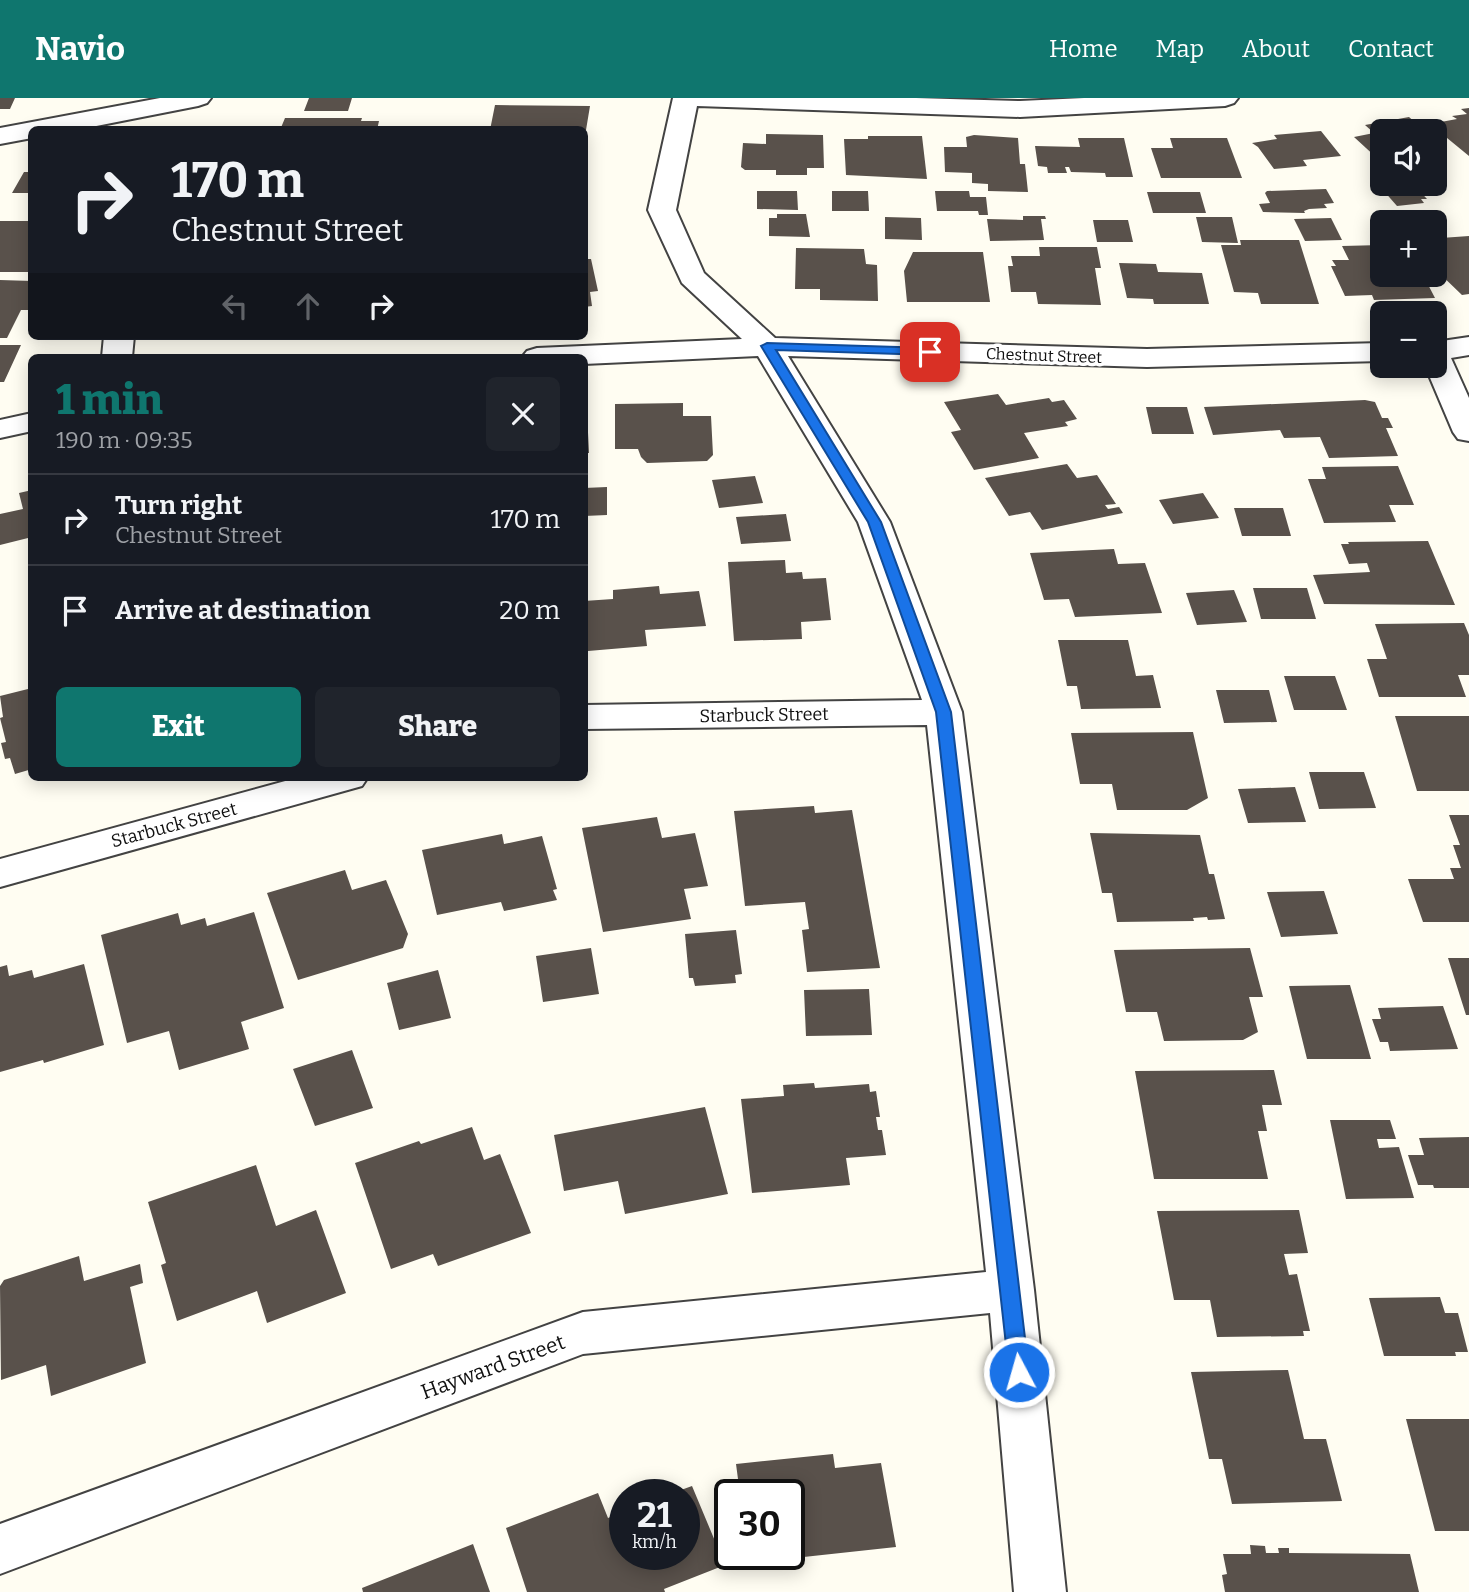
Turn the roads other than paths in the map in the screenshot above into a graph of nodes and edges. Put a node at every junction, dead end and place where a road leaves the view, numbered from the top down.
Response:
1 (688, 98) edge
2 (1224, 98) edge
3 (201, 105) edge
4 (60, 126) edge
5 (28, 131) edge
6 (0, 136) edge
7 (767, 346) junction
8 (1469, 346) edge
9 (1447, 351) edge
10 (1370, 352) edge
11 (588, 355) edge
12 (1446, 378) edge
13 (28, 423) edge
14 (0, 429) edge
15 (1469, 432) edge
16 (944, 712) junction
17 (588, 717) edge
18 (334, 781) edge
19 (0, 873) edge
20 (1011, 1290) junction
21 (0, 1549) edge
22 (1040, 1592) edge

1 - 2 street
1 - 7 street
3 - 4 street
5 - 6 street
7 - 10 street, Chestnut Street
7 - 11 street, Chestnut Street
7 - 16 street
8 - 9 street
12 - 15 street
13 - 14 street
16 - 17 street, Starbuck Street
16 - 20 street
18 - 19 street, Starbuck Street
20 - 21 street, Hayward Street
20 - 22 street

